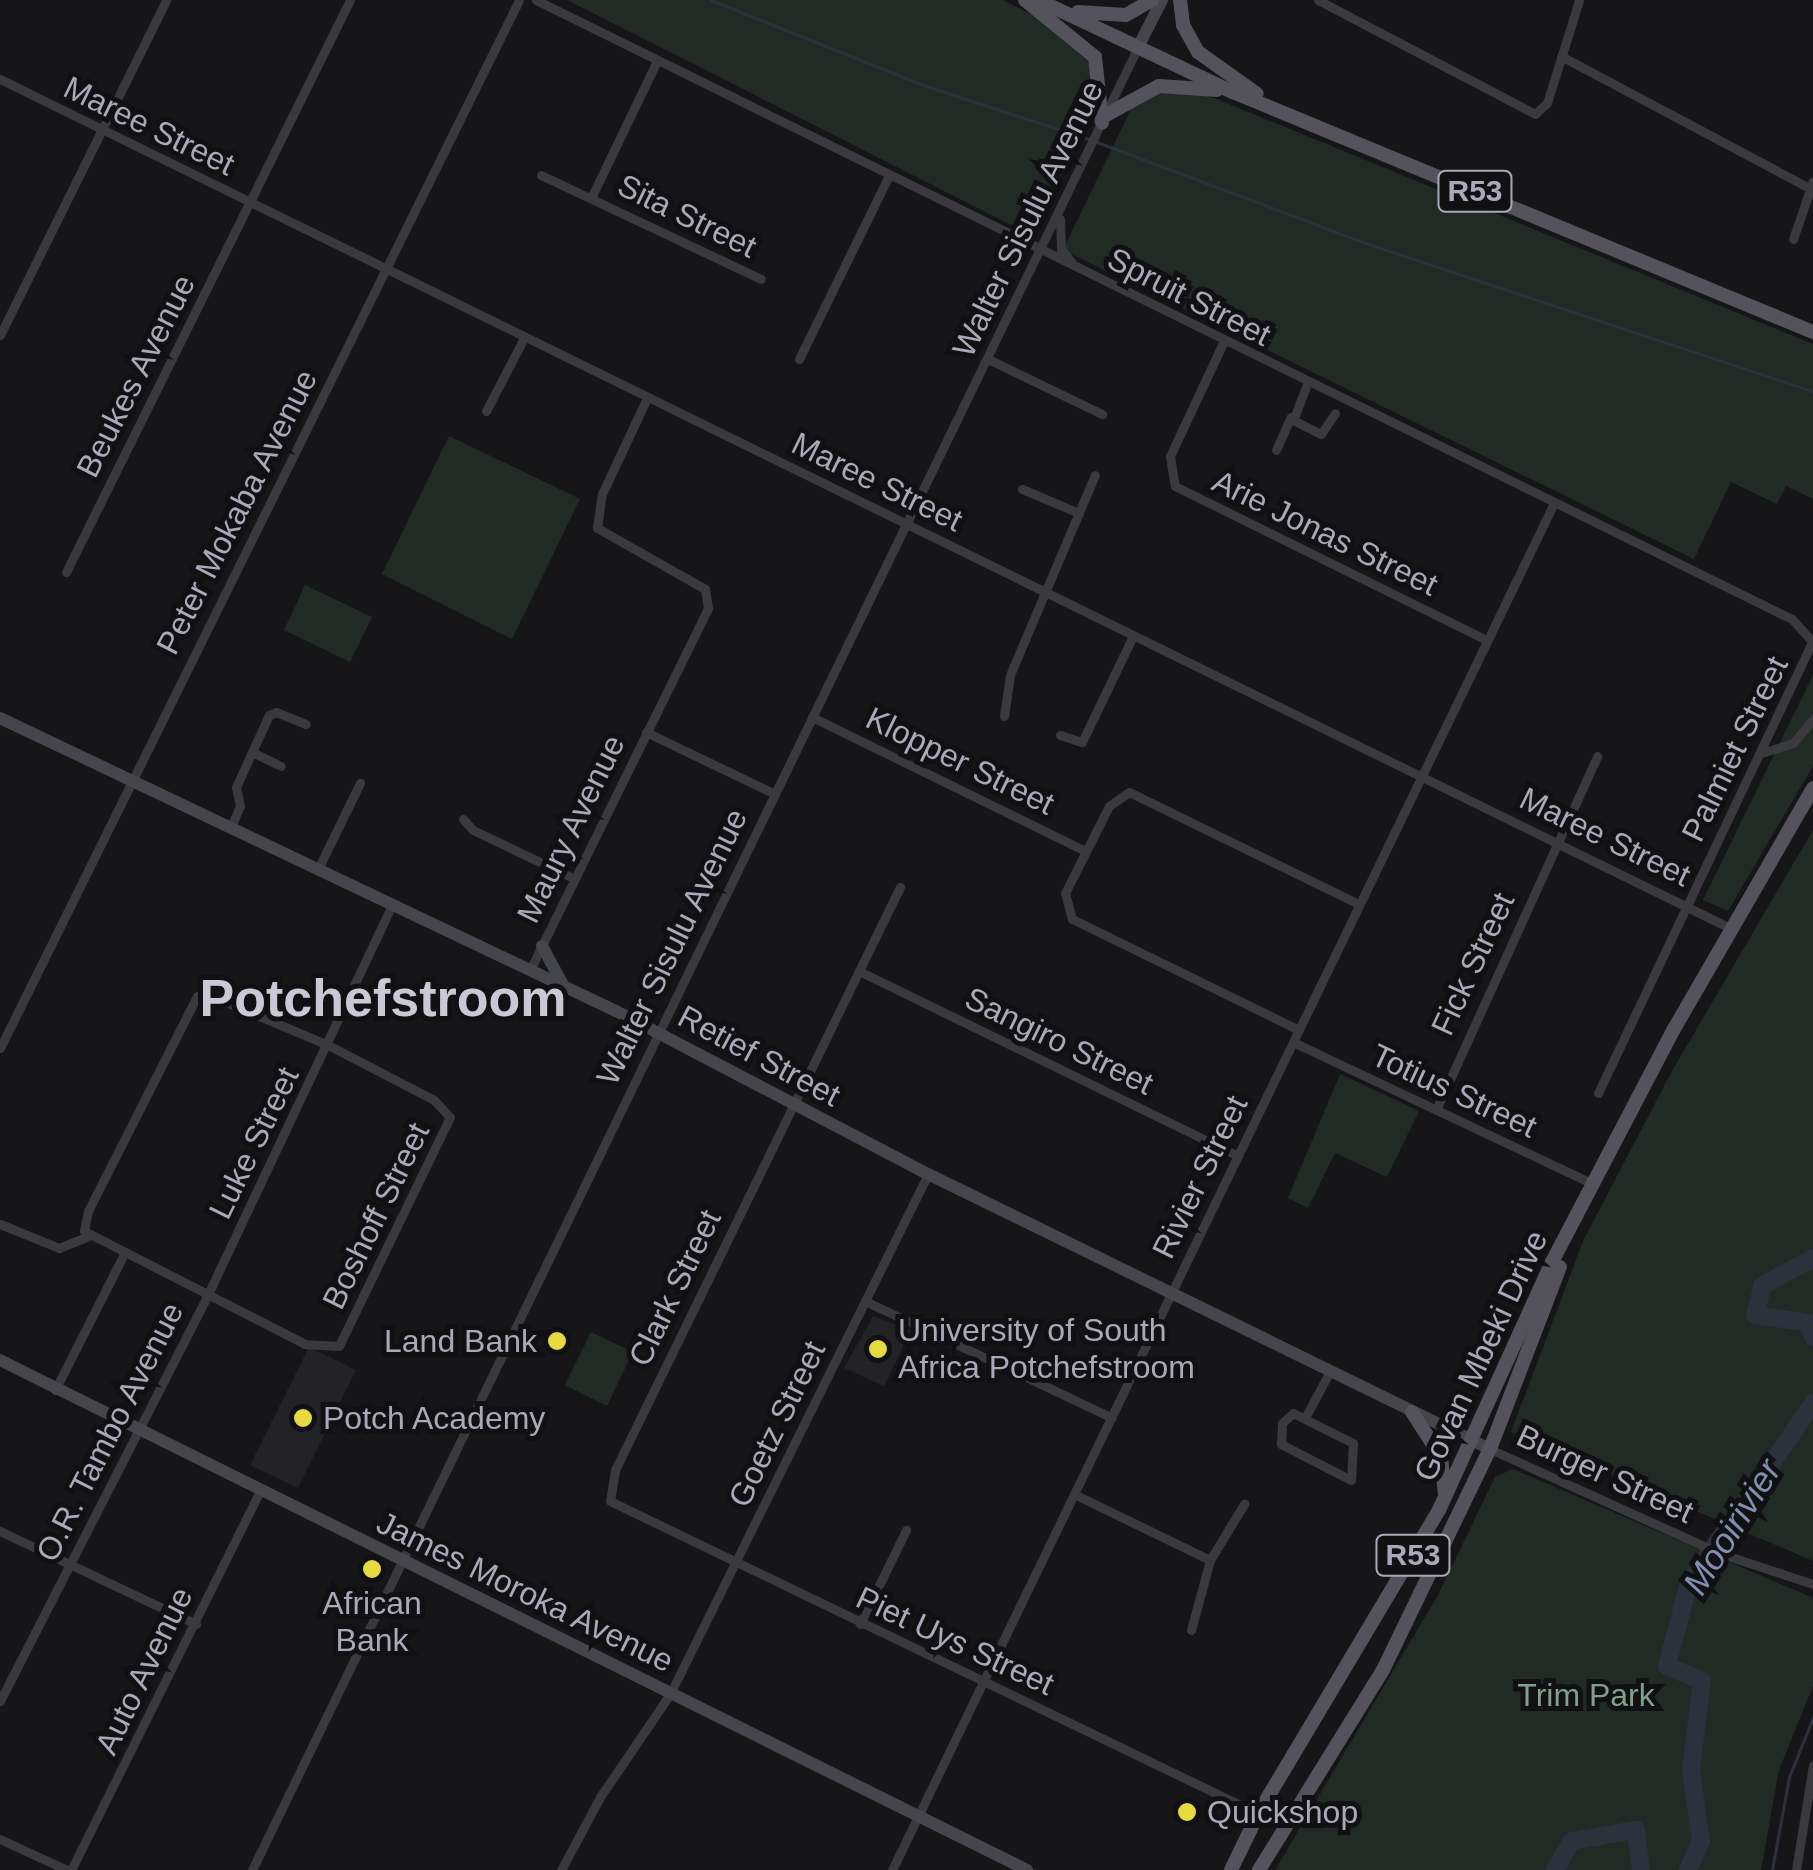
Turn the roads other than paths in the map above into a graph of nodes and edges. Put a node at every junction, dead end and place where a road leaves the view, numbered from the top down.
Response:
1 (166, 0) edge
2 (350, 0) edge
3 (519, 0) edge
4 (536, 0) edge
5 (1025, 0) edge
6 (1152, 0) edge
7 (1162, 0) edge
8 (1180, 0) edge
9 (1318, 0) edge
10 (1579, 0) edge
11 (1045, 3) edge
12 (1138, 47) junction
13 (1561, 56) junction
14 (656, 63) junction
15 (0, 79) edge
16 (1233, 92) junction
17 (1283, 110) junction
18 (1102, 123) junction
19 (101, 131) junction
20 (542, 175) dead end
21 (888, 177) junction
22 (1812, 185) edge
23 (592, 198) junction
24 (251, 204) junction
25 (1060, 211) junction
26 (1793, 238) dead end
27 (1040, 254) junction
28 (386, 271) junction
29 (1084, 272) junction
30 (761, 279) dead end
31 (1813, 332) edge
32 (0, 335) edge
33 (524, 338) junction
34 (1223, 342) junction
35 (799, 359) dead end
36 (988, 359) junction
37 (1307, 384) junction
38 (647, 398) junction
39 (486, 411) dead end
40 (1336, 413) dead end
41 (1102, 414) dead end
42 (1292, 414) junction
43 (1276, 450) dead end
44 (1096, 475) dead end
45 (1022, 489) dead end
46 (1553, 505) junction
47 (1079, 513) junction
48 (907, 523) junction
49 (66, 572) dead end
50 (1044, 592) junction
51 (1133, 636) junction
52 (1487, 640) junction
53 (1813, 642) edge
54 (1004, 716) dead end
55 (812, 717) junction
56 (0, 718) edge
57 (1813, 719) edge
58 (306, 724) dead end
59 (646, 732) junction
60 (1060, 735) dead end
61 (252, 752) junction
62 (1761, 754) junction
63 (1597, 756) dead end
64 (281, 766) dead end
65 (1421, 776) junction
66 (131, 780) junction
67 (360, 783) dead end
68 (1813, 788) edge
69 (775, 794) junction
70 (463, 819) dead end
71 (231, 827) junction
72 (1558, 841) junction
73 (1086, 850) junction
74 (318, 869) junction
75 (573, 878) junction
76 (900, 886) dead end
77 (1359, 904) junction
78 (392, 905) junction
79 (1688, 906) junction
80 (1732, 928) junction
81 (542, 946) junction
82 (530, 970) junction
83 (858, 971) junction
84 (564, 986) junction
85 (1298, 1030) junction
86 (657, 1033) junction
87 (1292, 1042) junction
88 (328, 1045) junction
89 (0, 1048) edge
90 (1598, 1093) dead end
91 (792, 1105) junction
92 (1436, 1110) junction
93 (1238, 1156) junction
94 (928, 1174) junction
95 (1594, 1184) junction
96 (0, 1224) edge
97 (1572, 1228) junction
98 (89, 1236) junction
99 (124, 1254) junction
100 (209, 1292) junction
101 (1172, 1292) junction
102 (865, 1301) junction
103 (0, 1360) edge
104 (1330, 1371) junction
105 (54, 1391) junction
106 (1412, 1412) junction
107 (1306, 1416) junction
108 (1112, 1418) junction
109 (137, 1432) junction
110 (1472, 1440) junction
111 (1490, 1448) junction
112 (608, 1493) joint
113 (259, 1494) junction
114 (1074, 1494) junction
115 (1445, 1498) junction
116 (1244, 1504) dead end
117 (0, 1530) edge
118 (906, 1530) dead end
119 (1210, 1560) junction
120 (400, 1562) junction
121 (70, 1564) junction
122 (736, 1565) junction
123 (1813, 1584) edge
124 (196, 1624) junction
125 (860, 1624) junction
126 (1191, 1630) dead end
127 (983, 1682) junction
128 (670, 1694) junction
129 (0, 1702) edge
130 (1813, 1765) edge
131 (1259, 1812) junction
132 (918, 1817) junction
133 (1286, 1827) junction
134 (0, 1839) edge
135 (69, 1870) edge
136 (252, 1870) edge
137 (561, 1870) edge
138 (892, 1870) edge
139 (1027, 1870) edge
140 (1231, 1870) edge
141 (1259, 1870) edge
142 (1796, 1870) edge

1 - 19 street
2 - 24 street, Beukes Avenue
3 - 28 street, Peter Mokaba Avenue
4 - 14 street, Spruit Street
5 - 18 main road
6 - 11 main road
7 - 12 street
8 - 17 main road
9 - 13 street
10 - 13 street
11 - 12 main road, R53
12 - 16 main road, R53
12 - 18 street, Walter Sisulu Avenue
13 - 22 street
14 - 21 street, Spruit Street
14 - 23 street, Sita Street
15 - 19 street, Maree Street
16 - 17 main road, R53
16 - 18 main road
17 - 31 main road, R53
18 - 25 street, Walter Sisulu Avenue
19 - 24 street, Maree Street
19 - 32 street
20 - 23 street, Sita Street
21 - 27 street, Spruit Street
21 - 35 street
22 - 26 street
23 - 30 street, Sita Street
24 - 28 street, Maree Street
24 - 49 street, Beukes Avenue
25 - 27 street, Walter Sisulu Avenue
25 - 29 street
27 - 29 street, Spruit Street
27 - 36 street, Walter Sisulu Avenue
28 - 33 street, Maree Street
28 - 66 street, Peter Mokaba Avenue
29 - 34 street, Spruit Street
33 - 38 street, Maree Street
33 - 39 street
34 - 37 street, Spruit Street
34 - 52 street, Arie Jonas Street
36 - 41 street
36 - 48 street, Walter Sisulu Avenue
37 - 42 street
37 - 46 street, Spruit Street
38 - 48 street, Maree Street
38 - 59 street
40 - 42 street
42 - 43 street
44 - 47 street
45 - 47 street
46 - 52 street, Rivier Street
46 - 53 street, Spruit Street
47 - 50 street
48 - 50 street, Maree Street
48 - 55 street, Walter Sisulu Avenue
50 - 51 street, Maree Street
50 - 54 street
51 - 60 street
51 - 65 street, Maree Street
52 - 65 street, Rivier Street
53 - 62 street, Palmiet Street
55 - 69 street, Walter Sisulu Avenue
55 - 73 street, Klopper Street
56 - 66 street, Retief Street
57 - 62 street
58 - 61 street
59 - 69 street, Maury Avenue
59 - 75 street, Maury Avenue
61 - 64 street
61 - 71 street
62 - 79 street, Palmiet Street
63 - 72 street, Fick Street
65 - 72 street, Maree Street
65 - 77 street, Rivier Street
66 - 71 street, Retief Street
66 - 89 street, Peter Mokaba Avenue
67 - 74 street
68 - 80 main road, Govan Mbeki Drive / R53
69 - 86 street, Walter Sisulu Avenue
70 - 75 street
71 - 74 street, Retief Street
72 - 79 street, Maree Street
72 - 92 street, Fick Street
73 - 77 street
73 - 85 street
74 - 78 street, Retief Street
75 - 81 street, Maury Avenue
76 - 83 street, Clark Street
77 - 85 street, Rivier Street
78 - 82 street, Retief Street
78 - 88 street, Luke Street
79 - 80 street, Maree Street
79 - 90 street, Palmiet Street
80 - 95 main road, Govan Mbeki Drive / R53
81 - 82 street, Maury Avenue
81 - 84 street
82 - 84 street, Retief Street
83 - 91 street, Clark Street
83 - 93 street, Sangiro Street
84 - 86 street, Retief Street
85 - 87 street, Rivier Street
86 - 91 street, Retief Street
86 - 120 street, Walter Sisulu Avenue
87 - 92 street, Totius Street
87 - 93 street, Rivier Street
88 - 98 street
88 - 100 street, Luke Street
88 - 100 street, Boshoff Street
91 - 94 street, Retief Street
91 - 112 street, Clark Street
92 - 95 street, Totius Street
93 - 101 street, Rivier Street
94 - 101 street, Retief Street
94 - 102 street, Goetz Street
95 - 97 main road, Govan Mbeki Drive / R53
96 - 98 street
97 - 110 main road, Govan Mbeki Drive / R53
97 - 111 main road, Govan Mbeki Drive / R53
98 - 99 street
99 - 100 street
99 - 105 street
100 - 109 street, O.R. Tambo Avenue
101 - 104 street, Retief Street
101 - 108 street, Rivier Street
102 - 108 street
102 - 122 street, Goetz Street
103 - 105 street, James Moroka Avenue
104 - 106 street, Retief Street
104 - 107 street
105 - 109 street, James Moroka Avenue
106 - 110 street, Retief Street
106 - 115 main road
107 - 107 street
108 - 114 street, Rivier Street
109 - 113 street, James Moroka Avenue
109 - 121 street, O.R. Tambo Avenue
110 - 111 street, Retief Street
110 - 115 main road, Govan Mbeki Drive / R53
111 - 123 street, Burger Street
111 - 133 main road, Govan Mbeki Drive / R53
112 - 122 street, Piet Uys Street
113 - 120 street, James Moroka Avenue
113 - 124 street, Auto Avenue
114 - 119 street
114 - 127 street, Rivier Street
115 - 131 main road, Govan Mbeki Drive / R53
116 - 119 street
117 - 121 street
118 - 125 street
119 - 126 street
120 - 128 street, James Moroka Avenue
120 - 136 street, Walter Sisulu Avenue
121 - 124 street
121 - 129 street, O.R. Tambo Avenue
122 - 125 street, Piet Uys Street
122 - 128 street, Goetz Street
124 - 135 street, Auto Avenue
125 - 127 street, Piet Uys Street
127 - 131 street, Piet Uys Street
127 - 132 street, Rivier Street
128 - 132 street, James Moroka Avenue
128 - 137 street, Goetz Street
130 - 142 street
131 - 133 street, Piet Uys Street
131 - 140 main road, Govan Mbeki Drive / R53
132 - 138 street, Rivier Street
132 - 139 street, James Moroka Avenue
133 - 141 main road, Govan Mbeki Drive / R53
134 - 135 street

